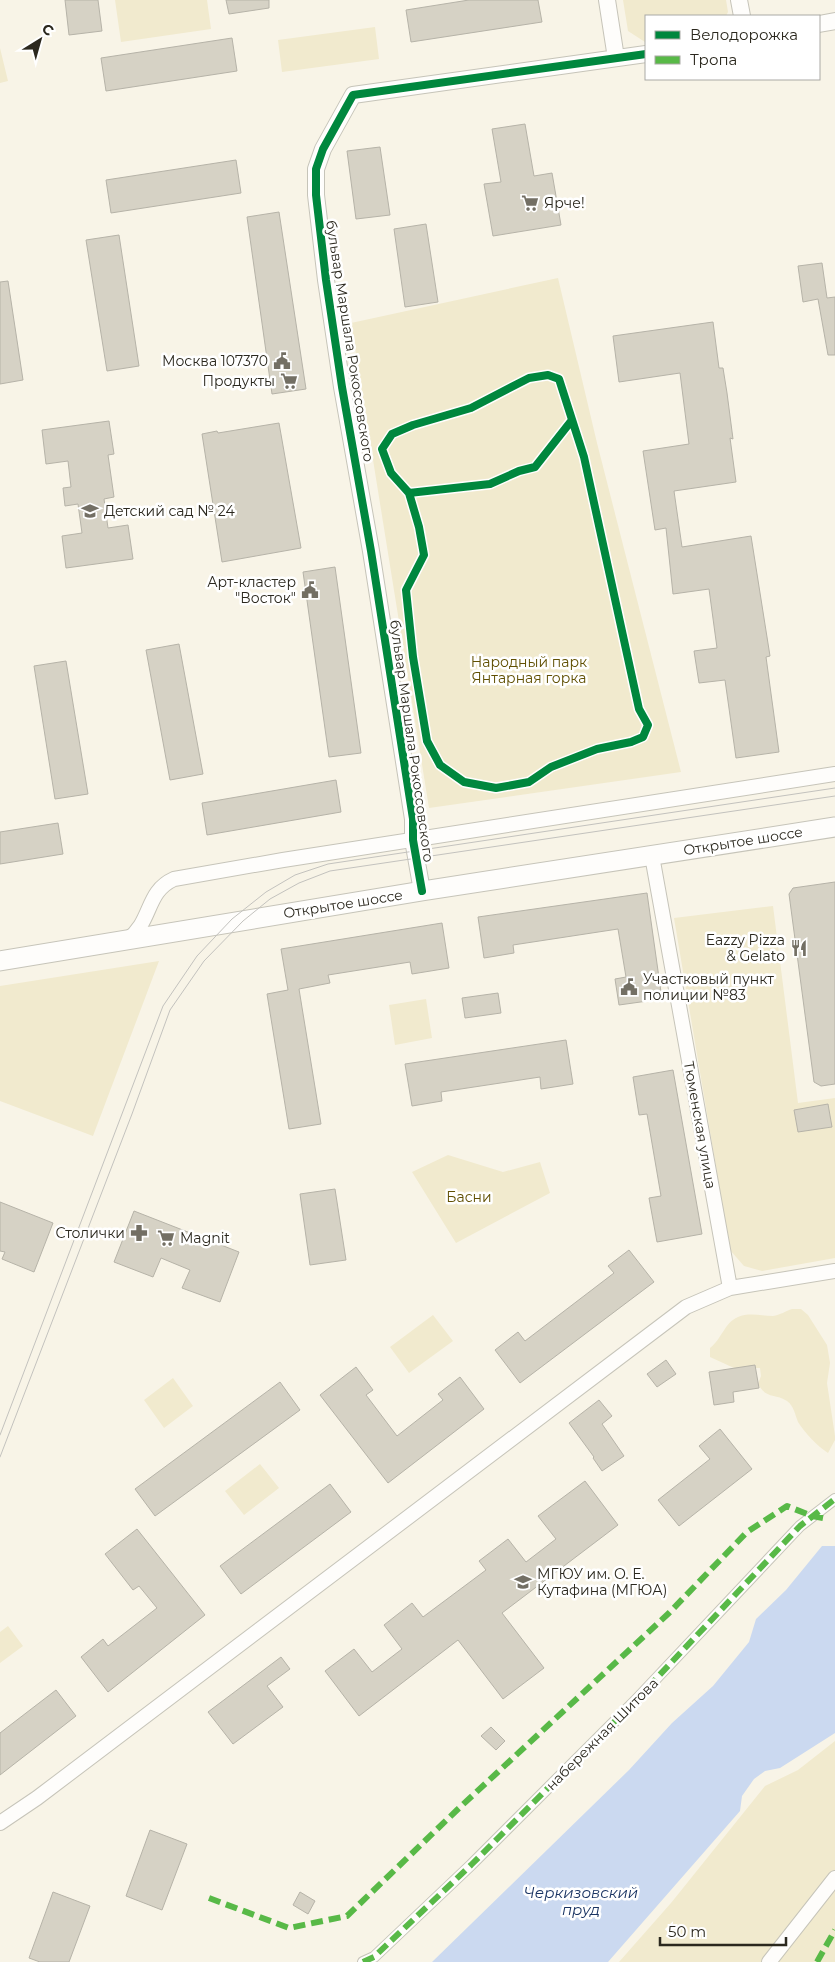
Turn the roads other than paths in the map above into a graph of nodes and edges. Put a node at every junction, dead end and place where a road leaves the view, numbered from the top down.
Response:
1 (608, 0) edge
2 (739, 0) edge
3 (742, 15) edge
4 (835, 21) edge
5 (820, 24) edge
6 (645, 54) edge
7 (616, 58) junction
8 (835, 774) edge
9 (835, 826) edge
10 (413, 840) junction
11 (652, 856) junction
12 (422, 891) junction
13 (127, 940) junction
14 (0, 961) edge
15 (835, 1270) edge
16 (730, 1288) junction
17 (835, 1499) edge
18 (0, 1823) edge
19 (835, 1878) edge
20 (363, 1962) edge
21 (769, 1962) edge

1 - 7 street
2 - 3 street
4 - 5 street
6 - 7 street, бульвар Маршала Рокоссовского
7 - 10 street, бульвар Маршала Рокоссовского
8 - 10 street
9 - 11 main road, Открытое шоссе
10 - 12 street, бульвар Маршала Рокоссовского
10 - 13 street
11 - 12 main road, Открытое шоссе
11 - 16 street, Тюменская улица
12 - 13 main road, Открытое шоссе
13 - 14 main road, Открытое шоссе
15 - 16 street
16 - 18 street
17 - 20 street, набережная Шитова
19 - 21 street

